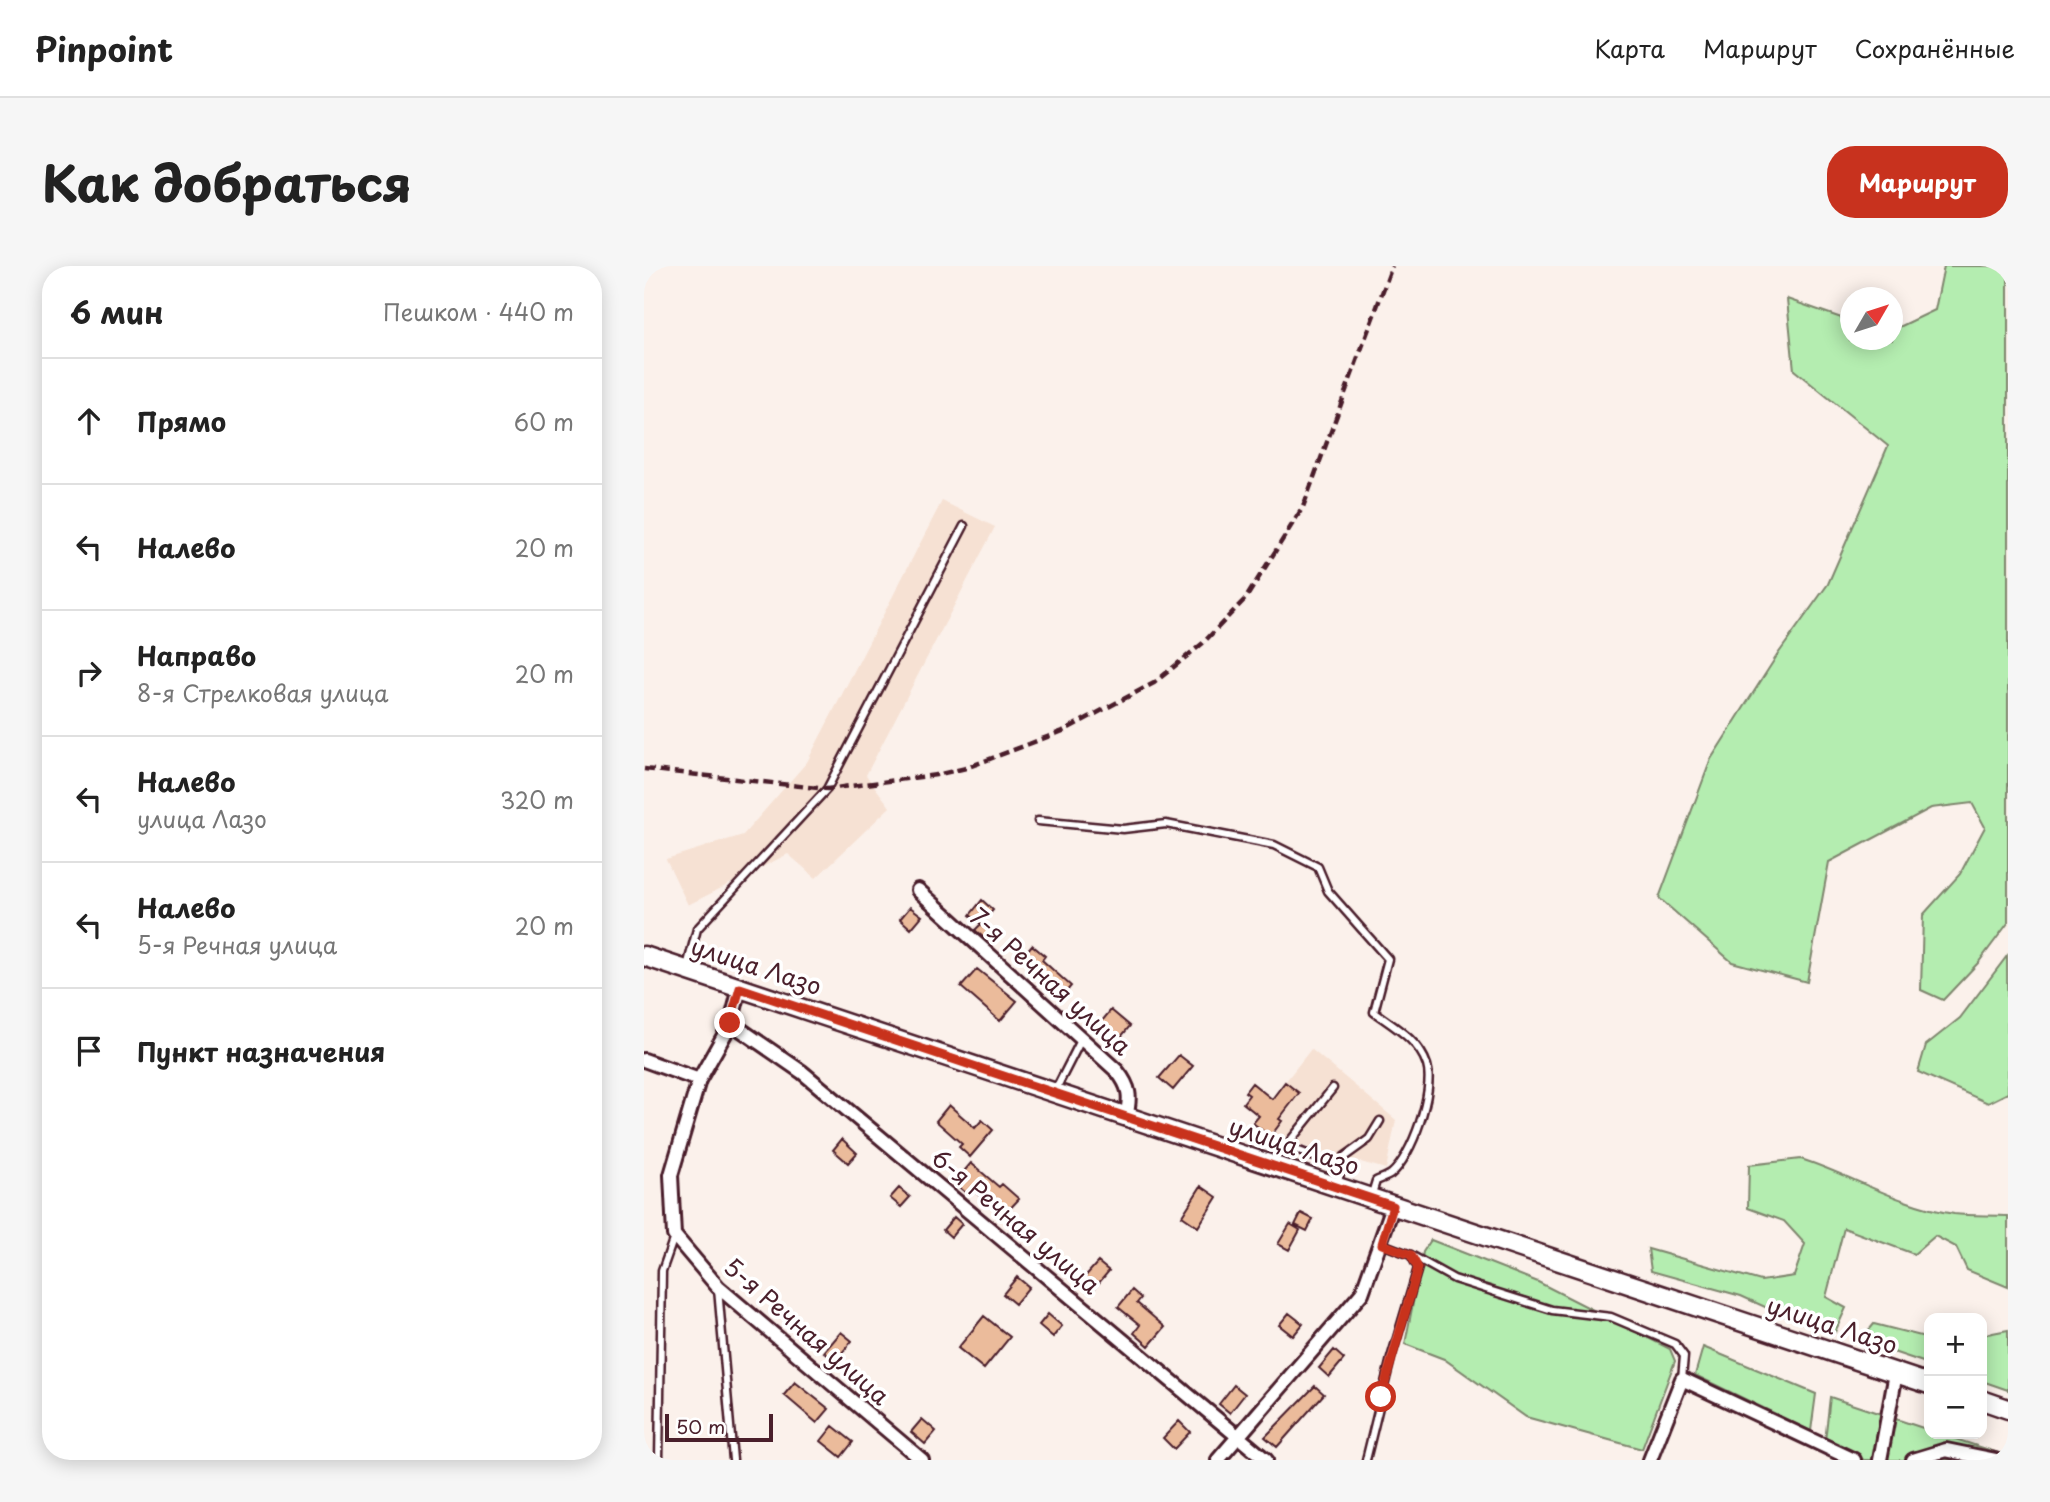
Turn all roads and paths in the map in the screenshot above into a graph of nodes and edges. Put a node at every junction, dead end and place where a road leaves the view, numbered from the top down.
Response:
1 (964, 526) dead end
2 (1038, 821) dead end
3 (918, 890) dead end
4 (644, 956) edge
5 (686, 970) junction
6 (740, 988) junction
7 (730, 1023) junction
8 (1081, 1040) junction
9 (644, 1060) edge
10 (699, 1080) junction
11 (1333, 1088) dead end
12 (1054, 1093) junction
13 (1126, 1117) junction
14 (1380, 1121) dead end
15 (1341, 1167) junction
16 (1337, 1186) junction
17 (1371, 1198) junction
18 (1393, 1206) junction
19 (674, 1235) junction
20 (1382, 1244) junction
21 (1411, 1255) junction
22 (718, 1287) junction
23 (1896, 1373) junction
24 (1682, 1379) junction
25 (1924, 1382) edge
26 (1987, 1403) edge
27 (2008, 1409) edge
28 (1238, 1436) junction
29 (659, 1460) edge
30 (733, 1460) edge
31 (922, 1460) edge
32 (1218, 1460) edge
33 (1266, 1460) edge
34 (1366, 1460) edge
35 (1650, 1460) edge
36 (1854, 1460) edge
37 (1880, 1460) edge
38 (1913, 1460) edge
39 (1996, 1460) edge

1 - 5 lane
2 - 17 lane
3 - 8 street, 7-я Речная улица
4 - 5 main road, улица Лазо
5 - 6 main road, улица Лазо
6 - 7 street
6 - 12 main road, улица Лазо
7 - 10 street
7 - 28 street, 6-я Речная улица
8 - 12 lane
8 - 13 street, 7-я Речная улица
9 - 10 street
10 - 19 street
11 - 15 lane
12 - 13 main road, улица Лазо
13 - 16 main road, улица Лазо
14 - 15 lane
15 - 16 lane
16 - 17 main road, улица Лазо
17 - 18 main road, улица Лазо
18 - 20 street
18 - 23 main road, улица Лазо
19 - 22 street, 5-я Речная улица
19 - 29 lane
20 - 21 lane
20 - 28 street
21 - 24 lane
21 - 34 lane
22 - 30 lane
22 - 31 street, 5-я Речная улица
23 - 25 main road, улица Лазо
23 - 37 street
24 - 35 street
24 - 36 street
26 - 27 main road
28 - 32 street
28 - 33 street, 6-я Речная улица
38 - 39 street

